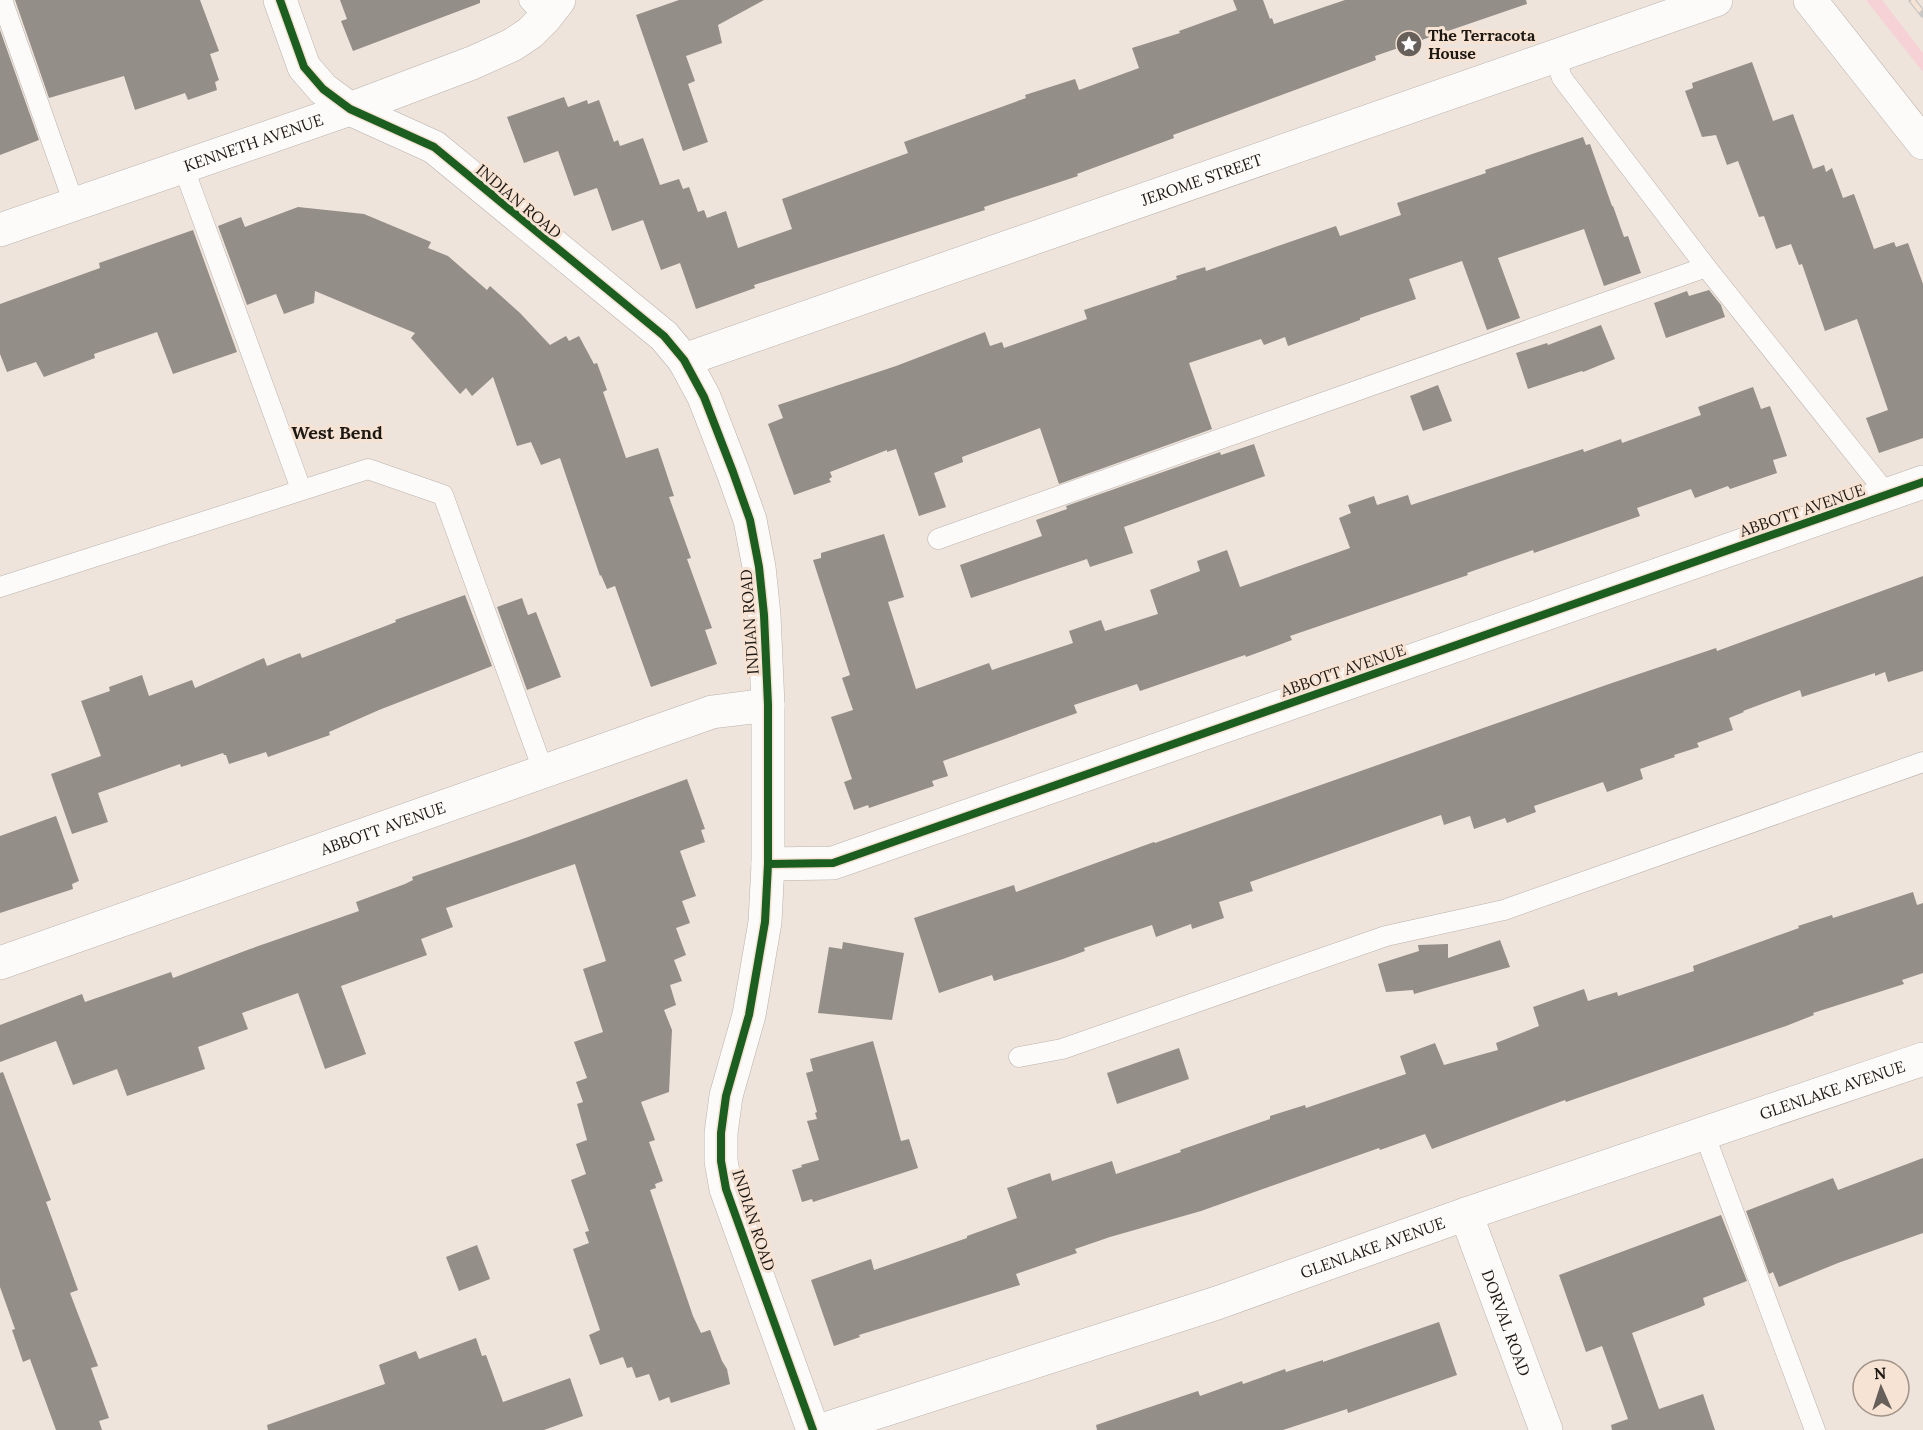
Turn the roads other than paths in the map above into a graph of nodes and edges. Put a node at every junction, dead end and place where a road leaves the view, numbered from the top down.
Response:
1 (2, 0) edge
2 (280, 0) edge
3 (1716, 0) edge
4 (1810, 0) edge
5 (544, 6) edge
6 (1555, 57) junction
7 (350, 108) junction
8 (1923, 143) edge
9 (183, 166) junction
10 (74, 204) junction
11 (0, 230) edge
12 (1706, 267) junction
13 (684, 360) junction
14 (1923, 483) edge
15 (301, 489) junction
16 (1887, 494) junction
17 (938, 539) dead end
18 (0, 587) edge
19 (768, 705) junction
20 (1923, 762) edge
21 (543, 770) junction
22 (768, 864) junction
23 (0, 963) edge
24 (1019, 1058) dead end
25 (1923, 1059) edge
26 (1704, 1132) junction
27 (1466, 1214) junction
28 (813, 1430) edge
29 (822, 1430) edge
30 (1545, 1430) edge
31 (1815, 1430) edge

1 - 10 lane
2 - 7 street, INDIAN ROAD
3 - 6 street, JEROME STREET
4 - 8 street
5 - 7 street, KENNETH AVENUE
6 - 12 lane
6 - 13 street, JEROME STREET
7 - 9 street, KENNETH AVENUE
7 - 13 street, INDIAN ROAD
9 - 10 street, KENNETH AVENUE
9 - 15 lane
10 - 11 street, KENNETH AVENUE
12 - 16 lane
12 - 17 lane
13 - 19 street, INDIAN ROAD
14 - 16 street, ABBOTT AVENUE
15 - 18 lane
15 - 21 lane
16 - 22 street, ABBOTT AVENUE
19 - 21 street, ABBOTT AVENUE
19 - 22 street, INDIAN ROAD
20 - 24 lane
21 - 23 street, ABBOTT AVENUE
22 - 28 street, INDIAN ROAD
25 - 26 street, GLENLAKE AVENUE
26 - 27 street, GLENLAKE AVENUE
26 - 31 lane
27 - 29 street, GLENLAKE AVENUE
27 - 30 street, DORVAL ROAD

